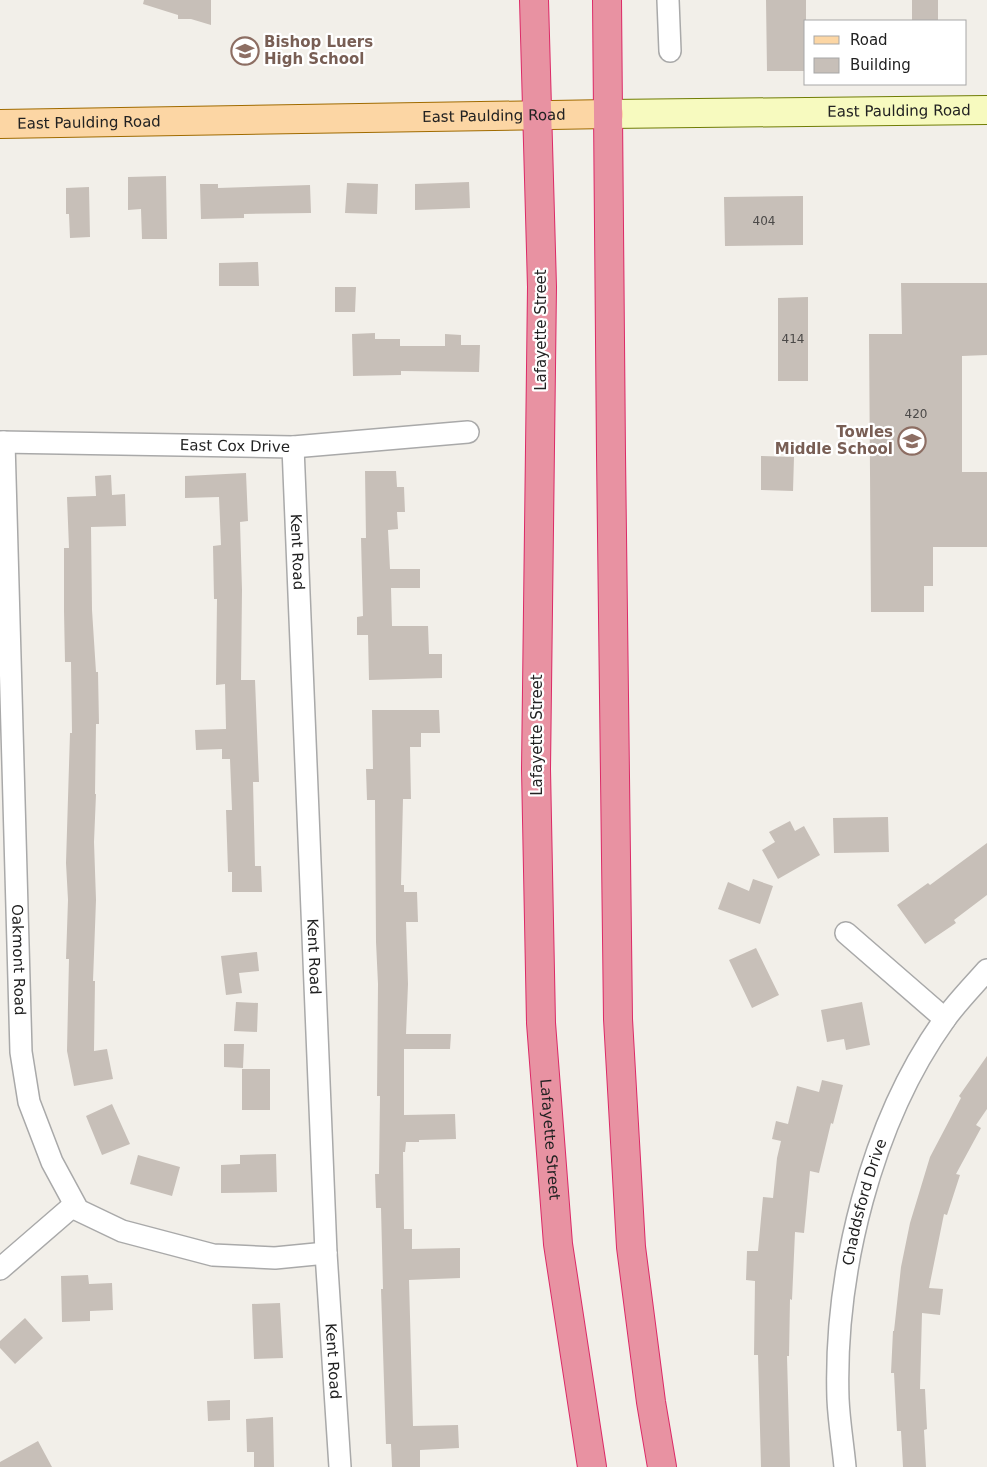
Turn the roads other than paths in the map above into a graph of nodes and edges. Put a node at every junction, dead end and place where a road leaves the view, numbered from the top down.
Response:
1 (534, 0) edge
2 (607, 0) edge
3 (668, 0) edge
4 (670, 51) dead end
5 (987, 110) edge
6 (609, 114) junction
7 (536, 115) junction
8 (0, 124) edge
9 (468, 432) dead end
10 (2, 442) edge
11 (293, 447) junction
12 (846, 933) dead end
13 (987, 970) edge
14 (945, 1019) junction
15 (74, 1205) junction
16 (326, 1253) junction
17 (0, 1269) edge
18 (340, 1467) edge
19 (592, 1467) edge
20 (662, 1467) edge
21 (845, 1467) edge

1 - 7 highway, Lafayette Street
2 - 6 highway
3 - 4 street
5 - 6 main road, East Paulding Road
6 - 7 main road, East Paulding Road
6 - 20 highway
7 - 8 main road, East Paulding Road
7 - 19 highway, Lafayette Street
9 - 11 street, East Cox Drive
10 - 11 street, East Cox Drive
10 - 15 street, Oakmont Road
11 - 16 street, Kent Road
12 - 14 street
13 - 14 street, Chaddsford Drive
14 - 21 street, Chaddsford Drive
15 - 16 street
15 - 17 street
16 - 18 street, Kent Road

